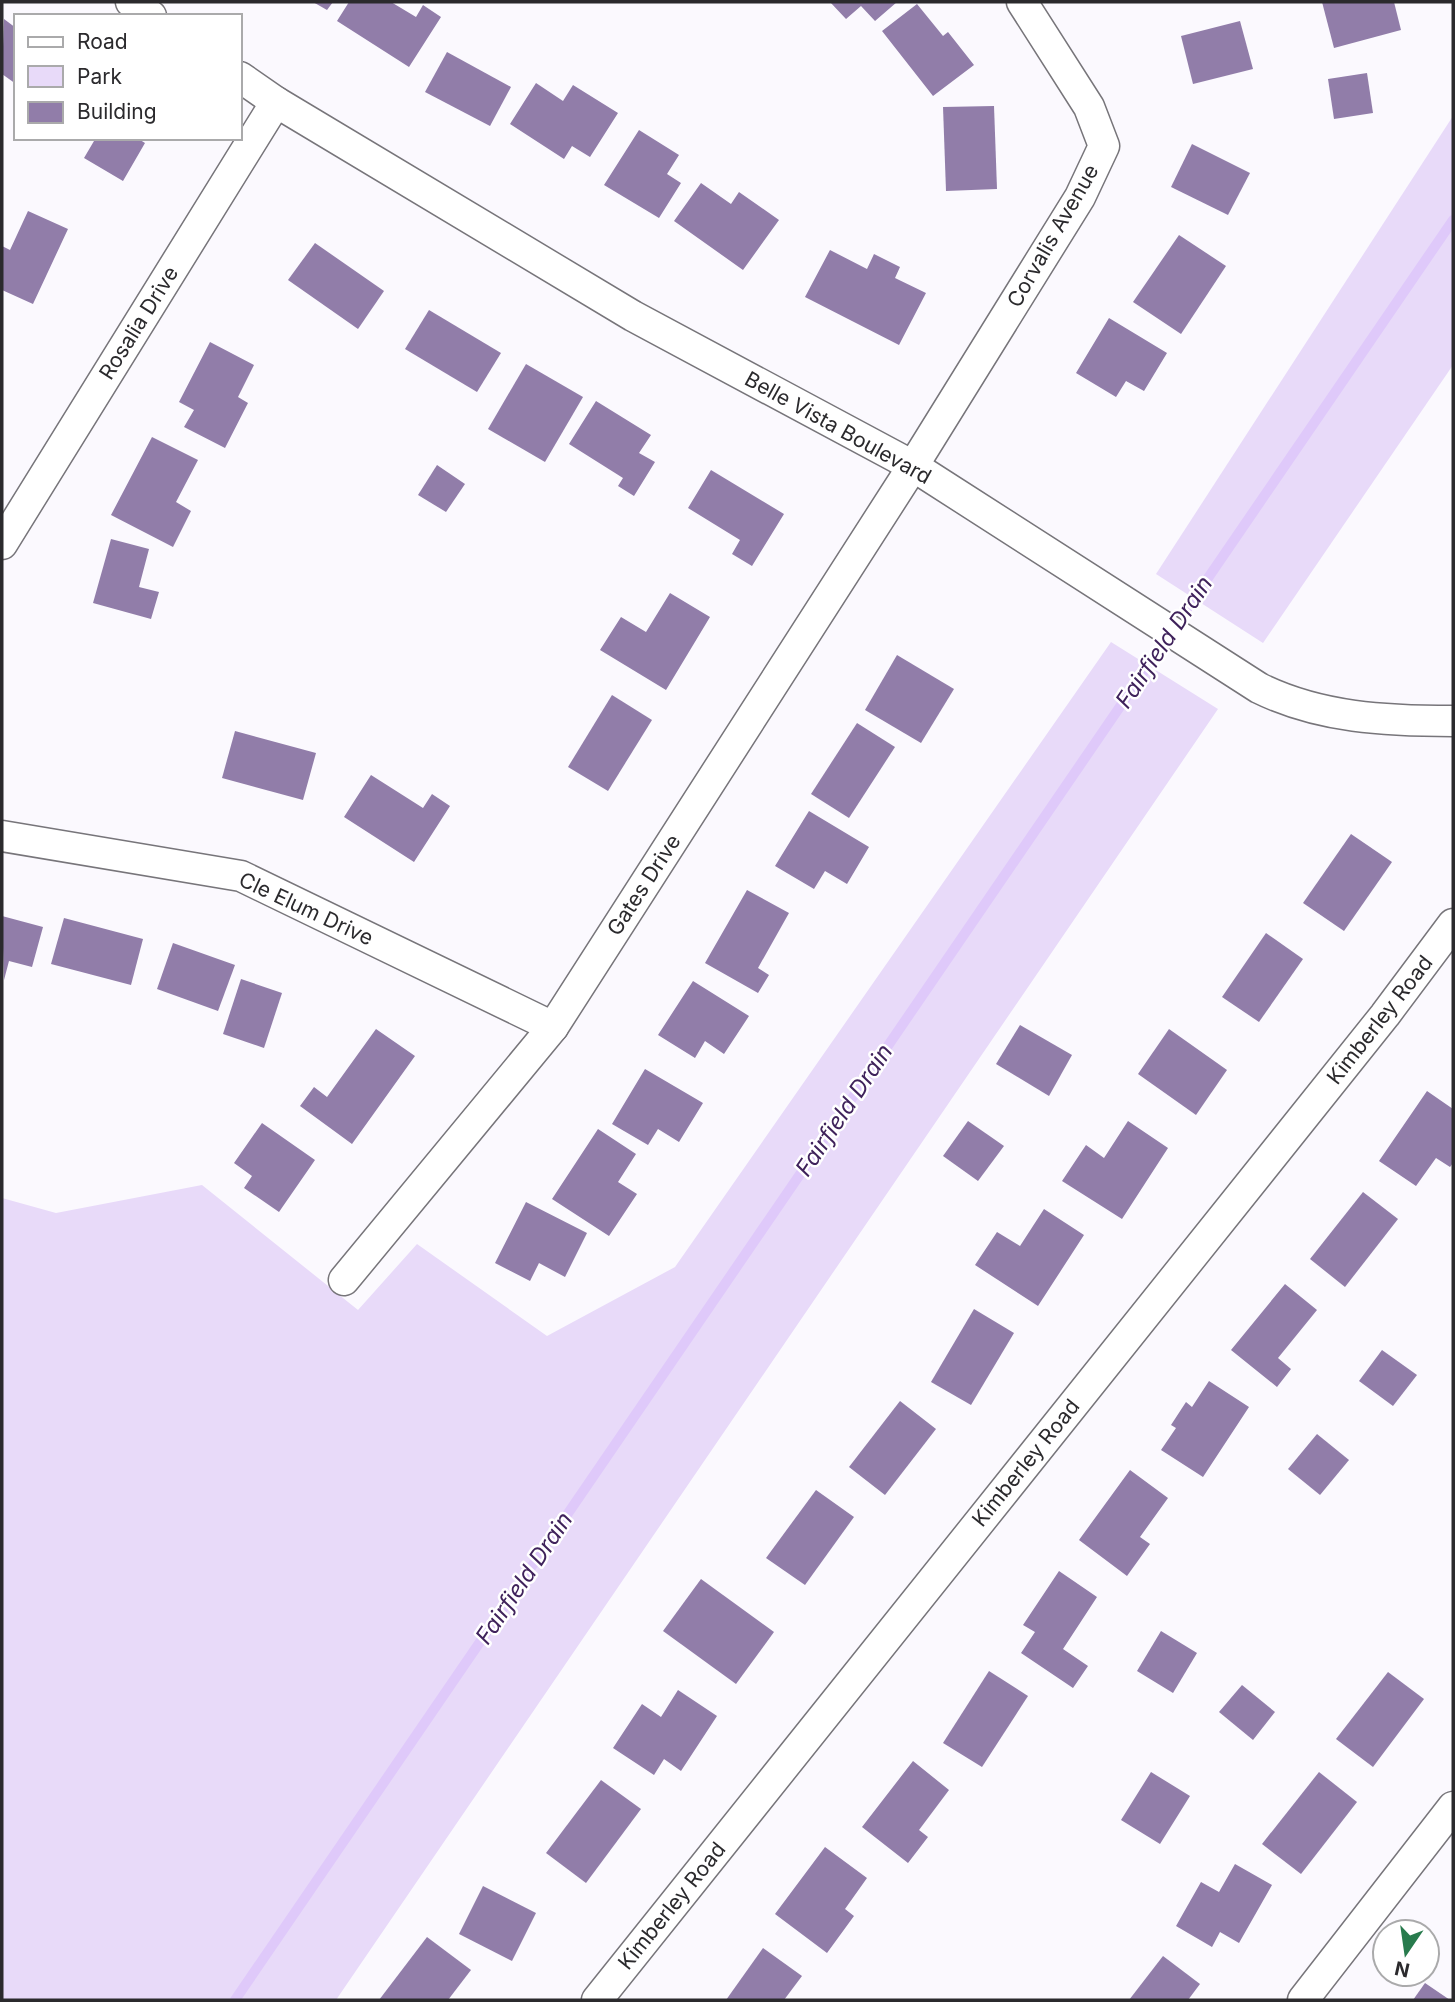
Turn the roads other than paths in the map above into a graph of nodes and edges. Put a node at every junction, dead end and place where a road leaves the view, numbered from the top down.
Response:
1 (131, 2) edge
2 (1033, 5) edge
3 (148, 14) edge
4 (242, 78) edge
5 (276, 102) junction
6 (913, 466) junction
7 (2, 544) edge
8 (1453, 721) edge
9 (2, 836) edge
10 (1453, 924) edge
11 (554, 1027) junction
12 (344, 1280) dead end
13 (1453, 1807) edge
14 (597, 2000) edge
15 (1304, 2000) edge

1 - 3 street
2 - 6 street, Corvalis Avenue
4 - 5 street, Belle Vista Boulevard
5 - 6 street, Belle Vista Boulevard
5 - 7 street, Rosalia Drive
6 - 8 street, Belle Vista Boulevard
6 - 11 street, Gates Drive
9 - 11 street, Cle Elum Drive
10 - 14 street, Kimberley Road
11 - 12 street, Gates Drive
13 - 15 street

